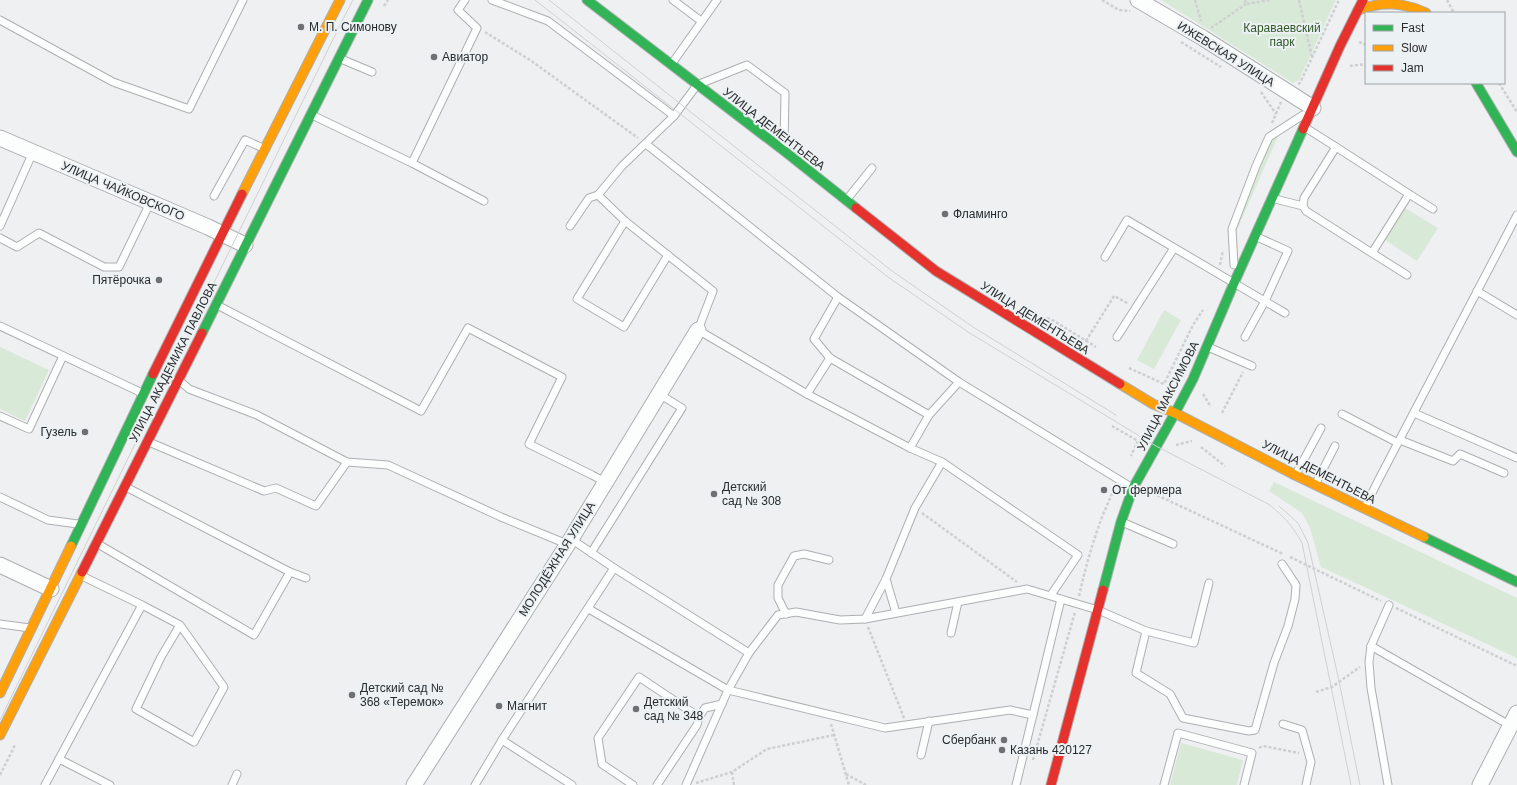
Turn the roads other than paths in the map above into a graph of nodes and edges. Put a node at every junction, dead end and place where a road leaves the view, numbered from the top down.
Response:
1 (243, 0) edge
2 (340, 0) edge
3 (368, 0) edge
4 (466, 0) edge
5 (492, 0) edge
6 (587, 0) edge
7 (673, 0) edge
8 (717, 0) edge
9 (1362, 0) edge
10 (1136, 7) edge
11 (1358, 10) junction
12 (1424, 12) edge
13 (0, 20) edge
14 (701, 21) junction
15 (339, 58) junction
16 (670, 65) junction
17 (372, 72) dead end
18 (1477, 84) edge
19 (697, 85) junction
20 (1313, 108) junction
21 (310, 114) junction
22 (674, 116) junction
23 (1304, 127) junction
24 (0, 138) edge
25 (646, 144) junction
26 (1336, 147) junction
27 (264, 149) junction
28 (784, 150) junction
29 (33, 152) junction
30 (1517, 152) edge
31 (412, 164) junction
32 (872, 168) dead end
33 (598, 194) junction
34 (1409, 194) junction
35 (214, 196) dead end
36 (1273, 198) junction
37 (484, 201) dead end
38 (846, 201) junction
39 (150, 202) junction
40 (1303, 206) junction
41 (1432, 208) dead end
42 (1517, 215) edge
43 (625, 221) junction
44 (0, 226) edge
45 (570, 226) dead end
46 (222, 233) junction
47 (1256, 236) junction
48 (0, 238) edge
49 (245, 244) junction
50 (1174, 248) junction
51 (1372, 253) junction
52 (668, 255) junction
53 (1105, 257) dead end
54 (1407, 275) dead end
55 (1234, 283) junction
56 (1477, 291) junction
57 (838, 297) junction
58 (1265, 301) junction
59 (215, 304) junction
60 (1285, 313) dead end
61 (1517, 315) edge
62 (0, 326) edge
63 (698, 330) junction
64 (1117, 337) dead end
65 (1245, 337) dead end
66 (1207, 347) junction
67 (63, 356) junction
68 (830, 358) junction
69 (1249, 365) road end
70 (178, 379) junction
71 (959, 382) junction
72 (144, 394) junction
73 (660, 394) junction
74 (807, 394) junction
75 (1174, 413) junction
76 (1414, 413) junction
77 (1342, 414) dead end
78 (929, 415) junction
79 (0, 416) edge
80 (1320, 428) dead end
81 (147, 441) junction
82 (1399, 441) junction
83 (1335, 446) dead end
84 (910, 448) junction
85 (1517, 458) edge
86 (346, 462) junction
87 (942, 462) junction
88 (1504, 473) dead end
89 (1295, 475) junction
90 (605, 482) junction
91 (1315, 485) junction
92 (124, 486) junction
93 (1134, 488) junction
94 (0, 497) edge
95 (1365, 509) junction
96 (1121, 522) junction
97 (82, 525) junction
98 (569, 541) junction
99 (96, 543) junction
100 (1173, 544) dead end
101 (591, 553) junction
102 (829, 560) dead end
103 (1282, 564) dead end
104 (0, 566) edge
105 (614, 568) junction
106 (290, 572) junction
107 (80, 575) junction
108 (306, 578) dead end
109 (886, 579) junction
110 (1517, 582) edge
111 (1209, 583) dead end
112 (51, 589) junction
113 (1051, 595) junction
114 (1061, 599) junction
115 (958, 602) junction
116 (142, 605) junction
117 (1389, 605) road end
118 (589, 609) junction
119 (1098, 610) junction
120 (896, 613) junction
121 (786, 614) junction
122 (865, 619) junction
123 (0, 624) edge
124 (180, 625) junction
125 (32, 628) junction
126 (1146, 631) junction
127 (951, 633) dead end
128 (1371, 646) junction
129 (749, 653) junction
130 (728, 690) junction
131 (0, 693) edge
132 (722, 704) junction
133 (1033, 715) junction
134 (699, 717) junction
135 (929, 722) junction
136 (1515, 722) edge
137 (1283, 724) dead end
138 (0, 735) edge
139 (502, 740) junction
140 (921, 755) dead end
141 (59, 759) junction
142 (237, 774) dead end
143 (45, 785) edge
144 (110, 785) edge
145 (232, 785) edge
146 (414, 785) edge
147 (475, 785) edge
148 (572, 785) edge
149 (633, 785) edge
150 (657, 785) edge
151 (686, 785) edge
152 (1016, 785) edge
153 (1051, 785) edge
154 (1164, 785) edge
155 (1244, 785) edge
156 (1306, 785) edge
157 (1388, 785) edge
158 (1480, 785) edge

1 - 13 lane
2 - 27 main road, УЛИЦА АКАДЕМИКА ПАВЛОВА
3 - 15 main road, УЛИЦА АКАДЕМИКА ПАВЛОВА
4 - 31 lane
5 - 22 lane
6 - 16 main road, УЛИЦА ДЕМЕНТЬЕВА
7 - 14 lane
8 - 14 lane
9 - 11 main road, УЛИЦА МАКСИМОВА
10 - 20 street, ИЖЕВСКАЯ УЛИЦА
11 - 12 main road
11 - 20 main road, УЛИЦА МАКСИМОВА
14 - 16 lane
15 - 17 lane
15 - 21 main road, УЛИЦА АКАДЕМИКА ПАВЛОВА
16 - 19 main road, УЛИЦА ДЕМЕНТЬЕВА
18 - 30 main road
19 - 22 lane
19 - 28 main road, УЛИЦА ДЕМЕНТЬЕВА
19 - 28 lane
20 - 23 main road, УЛИЦА МАКСИМОВА
20 - 55 lane
21 - 31 lane
21 - 49 main road, УЛИЦА АКАДЕМИКА ПАВЛОВА
22 - 25 lane
23 - 26 lane
23 - 36 main road, УЛИЦА МАКСИМОВА
24 - 29 street, УЛИЦА ЧАЙКОВСКОГО
25 - 33 lane
25 - 57 lane
26 - 34 lane
26 - 40 lane
27 - 35 lane
27 - 46 main road, УЛИЦА АКАДЕМИКА ПАВЛОВА
28 - 38 main road, УЛИЦА ДЕМЕНТЬЕВА
29 - 39 street, УЛИЦА ЧАЙКОВСКОГО
29 - 44 lane
31 - 37 lane
32 - 38 lane
33 - 43 lane
33 - 45 lane
34 - 41 lane
34 - 51 lane
36 - 40 lane
36 - 47 main road, УЛИЦА МАКСИМОВА
38 - 75 main road, УЛИЦА ДЕМЕНТЬЕВА
39 - 46 street, УЛИЦА ЧАЙКОВСКОГО
39 - 48 lane
40 - 51 lane
42 - 56 lane
43 - 52 lane
43 - 52 lane
46 - 49 street, УЛИЦА ЧАЙКОВСКОГО
46 - 72 main road, УЛИЦА АКАДЕМИКА ПАВЛОВА
47 - 55 main road, УЛИЦА МАКСИМОВА
47 - 58 lane
49 - 59 main road, УЛИЦА АКАДЕМИКА ПАВЛОВА
50 - 53 lane
50 - 55 lane
50 - 64 lane
51 - 54 lane
52 - 63 lane
55 - 58 lane
55 - 66 main road, УЛИЦА МАКСИМОВА
56 - 61 lane
56 - 76 lane
57 - 68 lane
57 - 71 lane
58 - 60 lane
58 - 65 lane
59 - 70 main road, УЛИЦА АКАДЕМИКА ПАВЛОВА
59 - 90 lane
62 - 67 lane
63 - 73 street, МОЛОДЁЖНАЯ УЛИЦА
63 - 74 lane
66 - 69 lane
66 - 75 main road, УЛИЦА МАКСИМОВА
67 - 72 lane
67 - 79 lane
68 - 74 lane
68 - 78 lane
70 - 81 main road, УЛИЦА АКАДЕМИКА ПАВЛОВА
70 - 86 lane
71 - 78 lane
71 - 93 lane
72 - 97 main road, УЛИЦА АКАДЕМИКА ПАВЛОВА
73 - 90 street, МОЛОДЁЖНАЯ УЛИЦА
73 - 101 lane
74 - 84 lane
75 - 89 main road, УЛИЦА ДЕМЕНТЬЕВА
75 - 93 main road, УЛИЦА МАКСИМОВА
76 - 82 lane
76 - 85 lane
77 - 82 lane
78 - 84 lane
80 - 89 lane
81 - 86 lane
81 - 92 main road, УЛИЦА АКАДЕМИКА ПАВЛОВА
82 - 88 lane
82 - 95 lane
83 - 91 lane
84 - 87 lane
86 - 98 lane
87 - 109 lane
87 - 113 lane
89 - 91 main road, УЛИЦА ДЕМЕНТЬЕВА
90 - 98 street, МОЛОДЁЖНАЯ УЛИЦА
91 - 95 main road, УЛИЦА ДЕМЕНТЬЕВА
92 - 99 main road, УЛИЦА АКАДЕМИКА ПАВЛОВА
92 - 106 lane
93 - 96 main road, УЛИЦА МАКСИМОВА
94 - 97 lane
95 - 110 main road, УЛИЦА ДЕМЕНТЬЕВА
96 - 100 lane
96 - 119 main road, УЛИЦА МАКСИМОВА
97 - 112 main road, УЛИЦА АКАДЕМИКА ПАВЛОВА
98 - 101 lane
98 - 146 street, МОЛОДЁЖНАЯ УЛИЦА
99 - 106 lane
99 - 107 main road, УЛИЦА АКАДЕМИКА ПАВЛОВА
101 - 105 lane
102 - 121 lane
103 - 126 lane
104 - 112 street
105 - 118 lane
105 - 129 lane
106 - 108 lane
107 - 116 lane
107 - 138 main road, УЛИЦА АКАДЕМИКА ПАВЛОВА
109 - 120 lane
109 - 122 lane
111 - 126 lane
112 - 125 main road, УЛИЦА АКАДЕМИКА ПАВЛОВА
113 - 114 lane
113 - 115 lane
114 - 119 lane
114 - 133 lane
115 - 120 lane
115 - 127 lane
116 - 124 lane
116 - 141 lane
117 - 128 lane
118 - 130 lane
118 - 139 lane
119 - 126 lane
119 - 153 main road, УЛИЦА МАКСИМОВА
120 - 122 lane
121 - 122 lane
121 - 129 lane
123 - 125 lane
124 - 124 lane
125 - 131 main road, УЛИЦА АКАДЕМИКА ПАВЛОВА
128 - 136 lane
128 - 157 lane
129 - 130 lane
130 - 132 lane
130 - 135 lane
132 - 134 lane
132 - 151 lane
133 - 135 lane
133 - 152 lane
134 - 149 lane
134 - 150 lane
135 - 140 lane
136 - 158 street
137 - 156 lane
139 - 147 lane
139 - 148 lane
141 - 143 lane
141 - 144 lane
142 - 145 lane
154 - 155 lane

